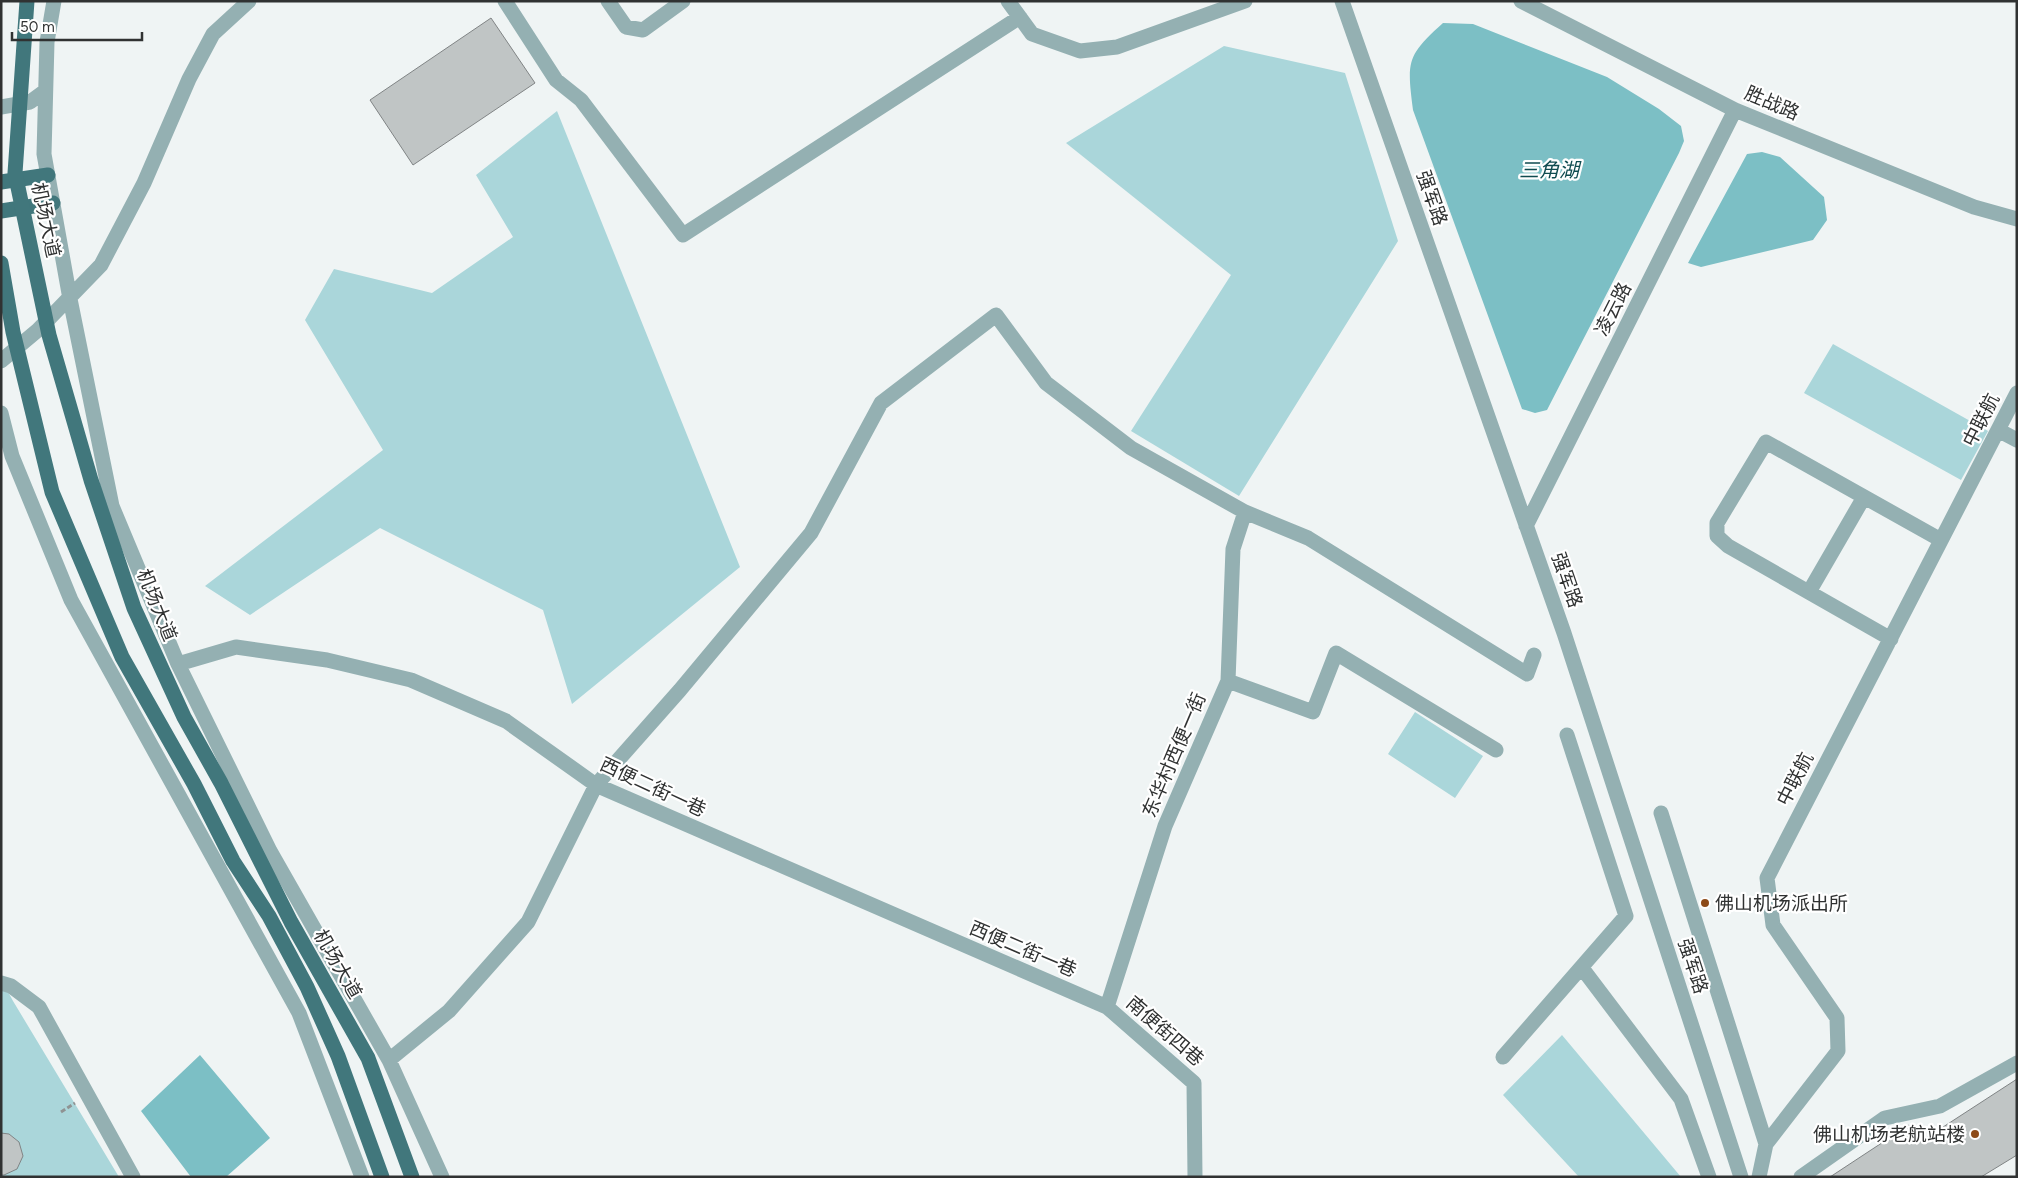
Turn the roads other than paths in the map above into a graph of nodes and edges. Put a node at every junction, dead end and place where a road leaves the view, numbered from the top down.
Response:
1 (27, 1) edge
2 (54, 1) edge
3 (249, 1) edge
4 (505, 1) edge
5 (608, 1) edge
6 (683, 1) edge
7 (1008, 1) edge
8 (1245, 1) edge
9 (1342, 1) edge
10 (1521, 1) edge
11 (1020, 17) junction
12 (45, 91) junction
13 (1, 107) edge
14 (1736, 110) junction
15 (48, 175) junction
16 (1, 182) edge
17 (53, 203) junction
18 (1, 211) edge
19 (2017, 219) edge
20 (1, 263) edge
21 (70, 299) junction
22 (1, 361) edge
23 (2017, 393) edge
24 (1, 413) edge
25 (1998, 430) junction
26 (2017, 440) edge
27 (1864, 497) junction
28 (1245, 512) junction
29 (1526, 526) junction
30 (1941, 540) junction
31 (1809, 592) junction
32 (1890, 638) junction
33 (1534, 655) dead end
34 (178, 664) junction
35 (1228, 680) junction
36 (1567, 735) dead end
37 (1496, 750) dead end
38 (596, 785) junction
39 (1661, 812) dead end
40 (1582, 968) junction
41 (1, 983) edge
42 (1106, 1007) junction
43 (1503, 1057) dead end
44 (388, 1060) junction
45 (2017, 1063) edge
46 (1766, 1144) junction
47 (133, 1177) edge
48 (362, 1177) edge
49 (382, 1177) edge
50 (412, 1177) edge
51 (442, 1177) edge
52 (1196, 1177) edge
53 (1709, 1177) edge
54 (1741, 1177) edge
55 (1759, 1177) edge
56 (1801, 1177) edge

1 - 50 main road, 机场大道, bridge
2 - 12 street
3 - 21 street
4 - 11 street
5 - 6 street
7 - 11 street
8 - 11 street
9 - 29 street, 强军路
10 - 14 street, 胜战路
12 - 13 street
12 - 15 street
14 - 19 street, 胜战路
14 - 29 street, 凌云路
15 - 16 main road
15 - 17 street
17 - 18 main road
17 - 21 street
20 - 49 main road, 机场大道, bridge
21 - 22 street
21 - 34 street
23 - 25 street, 中联航
24 - 48 street
25 - 26 street
25 - 30 street, 中联航
27 - 30 street
27 - 31 street
27 - 31 street
28 - 33 street
28 - 35 street, 东华村西便一街
28 - 38 street
29 - 54 street, 强军路
30 - 32 street, 中联航
31 - 32 street
32 - 46 street, 中联航
34 - 38 street, 西便二街一巷
34 - 44 street
35 - 37 street
35 - 42 street, 东华村西便一街
36 - 40 street
38 - 42 street, 西便二街一巷
38 - 44 street
39 - 46 street
40 - 43 street
40 - 53 street
41 - 47 street
42 - 52 street, 南便街四巷
44 - 51 street
45 - 56 street
46 - 55 street, 中联航

